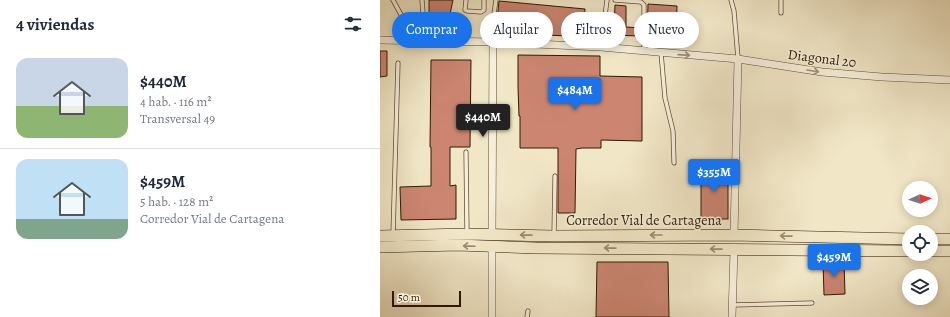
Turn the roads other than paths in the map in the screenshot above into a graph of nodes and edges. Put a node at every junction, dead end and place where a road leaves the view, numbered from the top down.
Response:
1 (393, 0) edge
2 (422, 0) edge
3 (466, 0) edge
4 (484, 0) edge
5 (496, 0) edge
6 (606, 0) edge
7 (615, 0) edge
8 (731, 0) edge
9 (781, 0) edge
10 (641, 1) edge
11 (400, 12) edge
12 (423, 12) edge
13 (494, 12) edge
14 (605, 12) edge
15 (781, 13) dead end
16 (380, 40) edge
17 (392, 40) edge
18 (493, 48) edge
19 (601, 48) edge
20 (644, 51) junction
21 (661, 53) junction
22 (738, 59) junction
23 (398, 63) dead end
24 (950, 80) edge
25 (466, 152) dead end
26 (674, 163) dead end
27 (555, 176) dead end
28 (467, 234) junction
29 (492, 235) junction
30 (734, 235) junction
31 (380, 236) edge
32 (554, 236) junction
33 (902, 239) edge
34 (938, 239) edge
35 (950, 240) edge
36 (394, 241) junction
37 (492, 246) junction
38 (380, 247) edge
39 (734, 250) junction
40 (902, 251) edge
41 (938, 251) edge
42 (950, 251) edge
43 (812, 303) dead end
44 (732, 305) junction
45 (528, 311) dead end
46 (492, 317) edge
47 (527, 317) edge
48 (732, 317) edge

1 - 11 lane
2 - 12 lane
3 - 4 lane
5 - 13 lane
6 - 14 lane
7 - 10 lane
8 - 22 lane
9 - 15 lane
10 - 20 lane
16 - 17 street, Diagonal 20
18 - 29 street
19 - 20 street, Diagonal 20
20 - 21 street, Diagonal 20
21 -> 22 street, Diagonal 20
21 - 26 lane
22 -> 24 street, Diagonal 20
22 - 30 street
23 - 36 lane
25 - 28 lane
27 - 32 lane
28 - 29 main road, Corredor Vial de Cartagena
28 - 36 main road, Corredor Vial de Cartagena
32 -> 29 main road, Corredor Vial de Cartagena
30 -> 32 main road, Corredor Vial de Cartagena
33 -> 30 main road, Corredor Vial de Cartagena
31 - 36 main road, Corredor Vial de Cartagena
34 - 35 main road
37 -> 36 main road, Corredor Vial de Cartagena
36 - 38 main road, Corredor Vial de Cartagena
39 -> 37 main road, Corredor Vial de Cartagena
37 - 46 street
39 - 40 main road, Corredor Vial de Cartagena
39 - 44 street
41 - 42 main road
43 - 44 lane
44 - 48 street
45 - 47 lane

